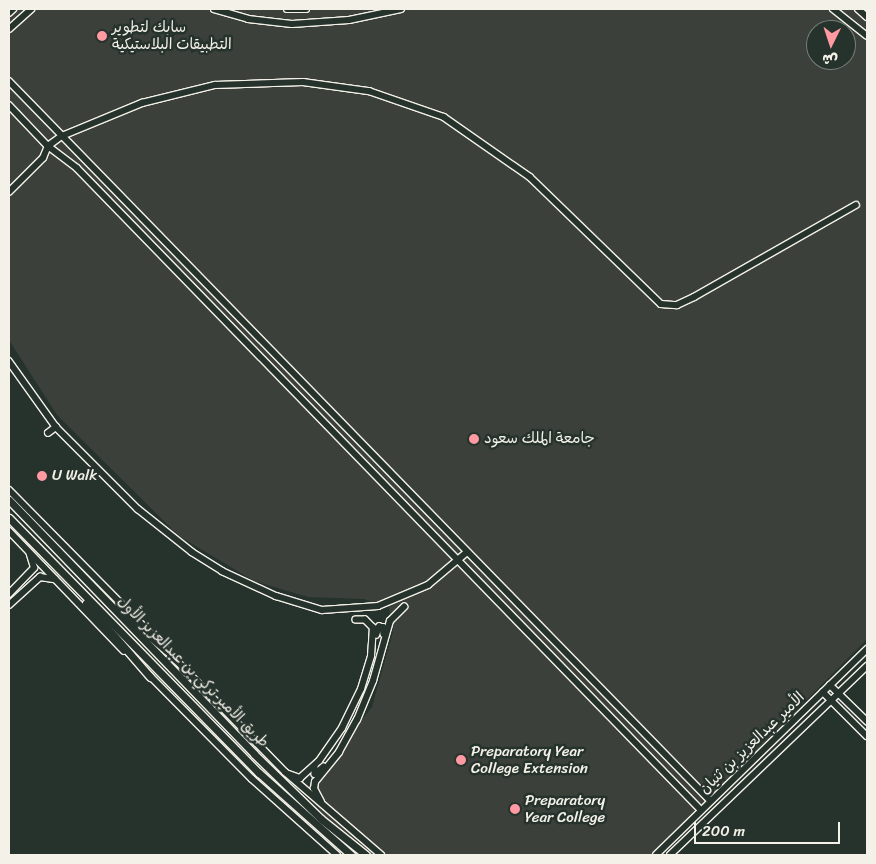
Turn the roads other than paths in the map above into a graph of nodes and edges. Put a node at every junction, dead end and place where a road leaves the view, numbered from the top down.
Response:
1 (13, 9) edge
2 (31, 9) edge
3 (214, 9) edge
4 (287, 9) edge
5 (306, 9) edge
6 (401, 9) edge
7 (833, 9) edge
8 (858, 9) edge
9 (9, 13) edge
10 (867, 17) edge
11 (9, 29) edge
12 (867, 36) edge
13 (9, 81) edge
14 (9, 105) edge
15 (62, 136) junction
16 (48, 146) junction
17 (9, 192) edge
18 (856, 205) dead end
19 (214, 292) junction
20 (205, 301) junction
21 (9, 361) edge
22 (56, 427) junction
23 (48, 433) dead end
24 (9, 490) edge
25 (9, 500) edge
26 (9, 518) edge
27 (9, 531) edge
28 (27, 549) junction
29 (466, 553) junction
30 (456, 561) junction
31 (54, 564) junction
32 (70, 566) junction
33 (26, 578) junction
34 (60, 582) junction
35 (32, 584) junction
36 (9, 594) edge
37 (9, 605) edge
38 (404, 607) dead end
39 (356, 620) dead end
40 (382, 649) junction
41 (867, 649) edge
42 (166, 650) junction
43 (371, 656) junction
44 (579, 664) junction
45 (867, 666) edge
46 (570, 672) junction
47 (150, 677) junction
48 (830, 685) junction
49 (823, 692) junction
50 (839, 694) junction
51 (832, 701) junction
52 (867, 721) edge
53 (867, 736) edge
54 (338, 752) junction
55 (319, 761) junction
56 (286, 772) junction
57 (681, 772) junction
58 (672, 780) junction
59 (710, 800) junction
60 (323, 806) junction
61 (701, 810) junction
62 (337, 855) edge
63 (351, 855) edge
64 (366, 855) edge
65 (381, 855) edge
66 (656, 855) edge
67 (670, 855) edge

1 - 9 main road
2 - 11 main road
3 - 6 main road
4 - 5 main road
7 - 12 main road
8 - 10 main road
13 - 15 street
14 - 16 street
15 - 16 street
15 - 18 street
15 - 19 street
16 - 17 street
16 - 20 street
19 - 20 street
19 - 29 street
20 - 30 street
21 - 22 street
22 - 23 street
22 - 30 street
24 - 42 main road
25 - 32 main road, طريق الأمير تركي بن عبدالعزيز الأول
26 - 31 main road, طريق الأمير تركي بن عبدالعزيز الأول
27 - 28 main road
28 - 33 street
28 - 34 main road
29 - 30 street
29 - 44 street
30 - 46 street
31 - 47 main road
31 - 63 main road, طريق الأمير تركي بن عبدالعزيز الأول
32 - 42 main road
32 - 64 main road, طريق الأمير تركي بن عبدالعزيز الأول
33 - 35 street
33 - 36 street
34 - 35 street
34 - 47 main road
35 - 37 street
38 - 40 street
39 - 43 street
40 - 43 street
40 - 54 street
41 - 48 street, الأمير عبدالعزيز بن ثنيان
42 - 56 main road
43 - 55 street
44 - 46 street
44 - 57 street
45 - 50 street, الأمير عبدالعزيز بن ثنيان
46 - 58 street
47 - 62 main road
48 - 49 street, الأمير عبدالعزيز بن ثنيان
48 - 50 street
49 - 51 street
49 - 59 street, الأمير عبدالعزيز بن ثنيان
50 - 51 street, الأمير عبدالعزيز بن ثنيان
50 - 52 street
51 - 53 street
51 - 67 street, الأمير عبدالعزيز بن ثنيان
54 - 55 street
54 - 60 street
55 - 56 street
56 - 60 main road
57 - 58 street
57 - 59 street
58 - 61 street
59 - 61 street, الأمير عبدالعزيز بن ثنيان
60 - 65 main road
61 - 66 street, الأمير عبدالعزيز بن ثنيان

